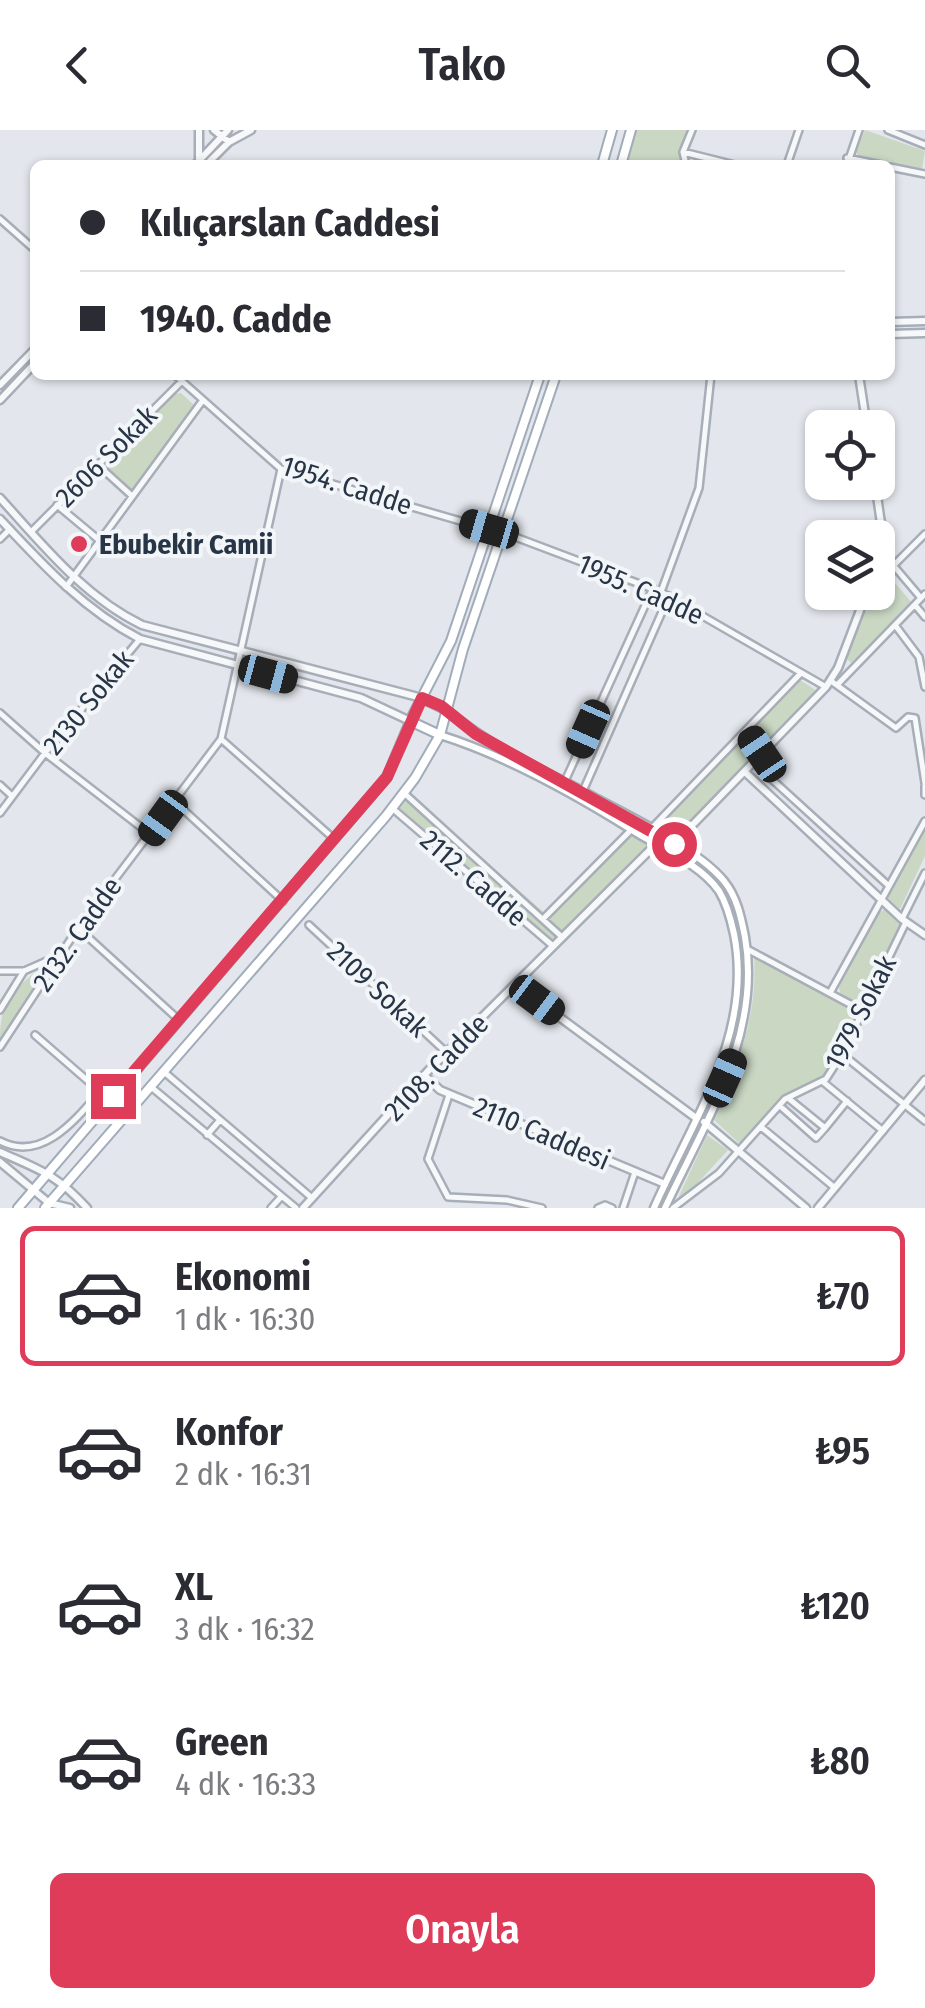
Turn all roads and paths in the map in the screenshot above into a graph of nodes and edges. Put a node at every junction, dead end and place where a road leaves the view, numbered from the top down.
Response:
1 (199, 130) edge
2 (251, 130) edge
3 (612, 130) edge
4 (631, 130) edge
5 (692, 130) edge
6 (798, 130) edge
7 (858, 130) edge
8 (888, 130) edge
9 (224, 131) edge
10 (237, 137) junction
11 (229, 142) junction
12 (925, 145) edge
13 (684, 152) junction
14 (200, 160) edge
15 (203, 160) edge
16 (205, 160) edge
17 (603, 160) edge
18 (622, 160) edge
19 (685, 160) edge
20 (715, 160) edge
21 (789, 160) edge
22 (848, 160) edge
23 (895, 167) edge
24 (924, 172) edge
25 (0, 219) edge
26 (30, 246) edge
27 (925, 321) edge
28 (895, 322) edge
29 (895, 334) edge
30 (925, 334) edge
31 (30, 354) edge
32 (30, 368) edge
33 (538, 380) edge
34 (554, 380) edge
35 (710, 380) edge
36 (860, 380) edge
37 (182, 381) joint
38 (0, 385) edge
39 (0, 400) edge
40 (203, 400) junction
41 (864, 410) edge
42 (98, 464) junction
43 (282, 470) junction
44 (132, 494) junction
45 (0, 498) edge
46 (57, 505) junction
47 (0, 519) edge
48 (10, 529) junction
49 (489, 529) junction
50 (30, 532) junction
51 (502, 532) junction
52 (925, 534) edge
53 (0, 539) edge
54 (99, 540) junction
55 (895, 564) edge
56 (895, 568) edge
57 (74, 576) junction
58 (66, 588) junction
59 (653, 588) junction
60 (661, 592) junction
61 (669, 596) junction
62 (923, 596) edge
63 (915, 604) junction
64 (860, 610) edge
65 (925, 617) edge
66 (895, 626) junction
67 (140, 639) junction
68 (240, 652) junction
69 (237, 665) junction
70 (802, 672) junction
71 (831, 685) junction
72 (925, 687) edge
73 (422, 698) junction
74 (447, 710) junction
75 (0, 713) edge
76 (410, 722) junction
77 (747, 732) junction
78 (440, 736) junction
79 (221, 739) junction
80 (45, 753) junction
81 (762, 754) junction
82 (754, 762) junction
83 (744, 772) junction
84 (565, 782) junction
85 (925, 784) edge
86 (0, 785) edge
87 (583, 791) junction
88 (404, 793) junction
89 (12, 796) junction
90 (925, 796) edge
91 (175, 802) junction
92 (392, 808) junction
93 (0, 814) edge
94 (925, 822) edge
95 (651, 829) junction
96 (631, 830) junction
97 (151, 835) junction
98 (335, 840) junction
99 (656, 844) junction
100 (674, 844) junction
101 (925, 873) edge
102 (890, 886) junction
103 (882, 900) junction
104 (283, 901) junction
105 (544, 919) junction
106 (904, 921) junction
107 (309, 925) dead end
108 (78, 928) junction
109 (925, 935) edge
110 (562, 937) junction
111 (555, 948) junction
112 (747, 950) junction
113 (58, 956) junction
114 (0, 971) edge
115 (24, 971) junction
116 (516, 985) junction
117 (830, 993) junction
118 (0, 1010) edge
119 (863, 1011) junction
120 (180, 1020) junction
121 (36, 1036) dead end
122 (0, 1047) edge
123 (447, 1053) junction
124 (842, 1054) junction
125 (163, 1071) junction
126 (424, 1076) junction
127 (925, 1080) edge
128 (822, 1081) junction
129 (150, 1086) junction
130 (449, 1094) junction
131 (788, 1098) junction
132 (847, 1101) junction
133 (905, 1105) junction
134 (779, 1106) junction
135 (696, 1118) junction
136 (924, 1118) edge
137 (220, 1120) junction
138 (704, 1122) junction
139 (760, 1127) junction
140 (825, 1128) junction
141 (882, 1131) junction
142 (207, 1135) junction
143 (0, 1140) edge
144 (0, 1152) edge
145 (740, 1152) junction
146 (0, 1162) edge
147 (46, 1172) junction
148 (635, 1172) junction
149 (64, 1184) junction
150 (665, 1184) junction
151 (835, 1188) junction
152 (33, 1190) junction
153 (281, 1197) junction
154 (312, 1198) junction
155 (47, 1206) edge
156 (18, 1208) edge
157 (70, 1208) edge
158 (86, 1208) edge
159 (271, 1208) edge
160 (300, 1208) edge
161 (542, 1208) edge
162 (598, 1208) edge
163 (612, 1208) edge
164 (623, 1208) edge
165 (654, 1208) edge
166 (665, 1208) edge
167 (673, 1208) edge
168 (806, 1208) edge
169 (818, 1208) edge

1 - 14 street
2 - 10 street
3 - 17 main road
4 - 18 main road
5 - 13 street
6 - 21 street
7 - 22 street
8 - 12 street
9 - 10 street
9 - 11 street
9 - 15 street
10 - 11 street
11 - 16 street
13 - 19 street
13 - 20 street
23 - 24 street
25 - 26 street
27 - 28 street
29 - 30 street
31 - 38 street
32 - 39 street
33 - 49 main road
34 - 51 main road
35 - 60 street
36 - 41 street
37 - 40 street, 1954. Cadde
37 - 42 street, 2606 Sokak
40 - 43 street, 1954. Cadde
40 - 44 street
42 - 44 street
42 - 46 street, 2606 Sokak
43 - 49 street, 1954. Cadde
43 - 68 street, 2132. Cadde
44 - 54 street
45 - 50 street
46 - 50 street, 2606 Sokak
46 - 54 street
47 - 48 street
48 - 53 street
48 - 58 street
49 - 73 main road
50 - 57 street
51 - 59 street, 1955. Cadde
51 - 74 main road
52 - 55 street
54 - 57 street
56 - 62 street
57 - 58 street
57 - 68 street
58 - 67 street
59 - 60 street, 1955. Cadde
59 - 84 street
60 - 61 street, 1955. Cadde
61 - 70 street, 1955. Cadde
61 - 87 street
62 - 63 street
63 - 65 street
63 - 66 street
64 - 71 street
66 - 71 street
66 - 72 street
67 - 69 street
67 - 80 street, 2130 Sokak
68 - 69 street, 2132. Cadde
68 - 73 street
69 - 76 street
69 - 79 street, 2132. Cadde
70 - 71 street, 1955. Cadde
70 - 77 street
71 - 81 street
71 - 85 street, 1955. Cadde
73 - 74 main road
73 - 76 main road
74 - 78 main road
74 - 84 main road
75 - 80 street
76 - 78 main road
76 - 98 main road
77 - 81 street
77 - 95 street
78 - 88 main road
78 - 96 main road
79 - 91 street, 2132. Cadde
79 - 98 street
80 - 89 street, 2130 Sokak
80 - 97 street
81 - 82 street
82 - 83 street
82 - 102 street
83 - 100 street
83 - 103 street
84 - 87 main road
85 - 90 street
86 - 89 street
87 - 95 main road
88 - 92 main road
88 - 105 street, 2112. Cadde
89 - 93 street, 2130 Sokak
91 - 97 street, 2132. Cadde
91 - 104 street
92 - 111 street, 2112. Cadde
92 - 125 main road
94 - 102 street
95 - 100 main road
96 - 99 main road
96 - 105 street
97 - 108 street, 2132. Cadde
98 - 104 main road
99 - 110 street, 2108. Cadde
99 - 135 main road
100 - 112 main road
101 - 106 street, 1979 Sokak
102 - 103 street
103 - 106 street
103 - 117 street
104 - 120 main road
105 - 110 street, 2112. Cadde
106 - 109 street
106 - 119 street, 1979 Sokak
107 - 123 street, 2109 Sokak
108 - 113 street, 2132. Cadde
108 - 120 street
110 - 111 street, 2108. Cadde
111 - 116 street, 2108. Cadde
112 - 117 street
112 - 138 main road
113 - 115 street
113 - 122 street, 2132. Cadde
114 - 115 street
115 - 118 street
116 - 123 street, 2108. Cadde
116 - 135 street
117 - 119 street
119 - 124 street, 1979 Sokak
120 - 147 main road
121 - 143 street
123 - 126 street, 2108. Cadde
124 - 128 street, 1979 Sokak
124 - 133 street
125 - 129 main road
125 - 137 street
126 - 130 street, 2110 Caddesi
126 - 154 street, 2108. Cadde
127 - 133 street
128 - 131 street, 1979 Sokak
128 - 132 street
129 - 142 street
129 - 149 main road
130 - 148 street, 2110 Caddesi
130 - 161 street
131 - 134 street, 1979 Sokak
131 - 140 street
132 - 140 street
132 - 141 street
133 - 136 street
133 - 141 street
134 - 139 street, 1979 Sokak
134 - 140 street
135 - 138 main road
135 - 150 main road
137 - 142 street
137 - 154 street
138 - 145 street
138 - 166 main road
139 - 145 street, 1979 Sokak
139 - 151 street
141 - 151 street
142 - 153 street
144 - 147 street
145 - 167 street, 1979 Sokak
145 - 168 street
146 - 152 street
147 - 149 street
147 - 152 main road
148 - 150 street, 2110 Caddesi
148 - 164 street
149 - 155 main road
149 - 158 street
150 - 165 main road
151 - 169 street
152 - 155 street
152 - 156 main road
153 - 159 street
153 - 160 street
154 - 160 street, 2108. Cadde
155 - 157 street
162 - 163 street

